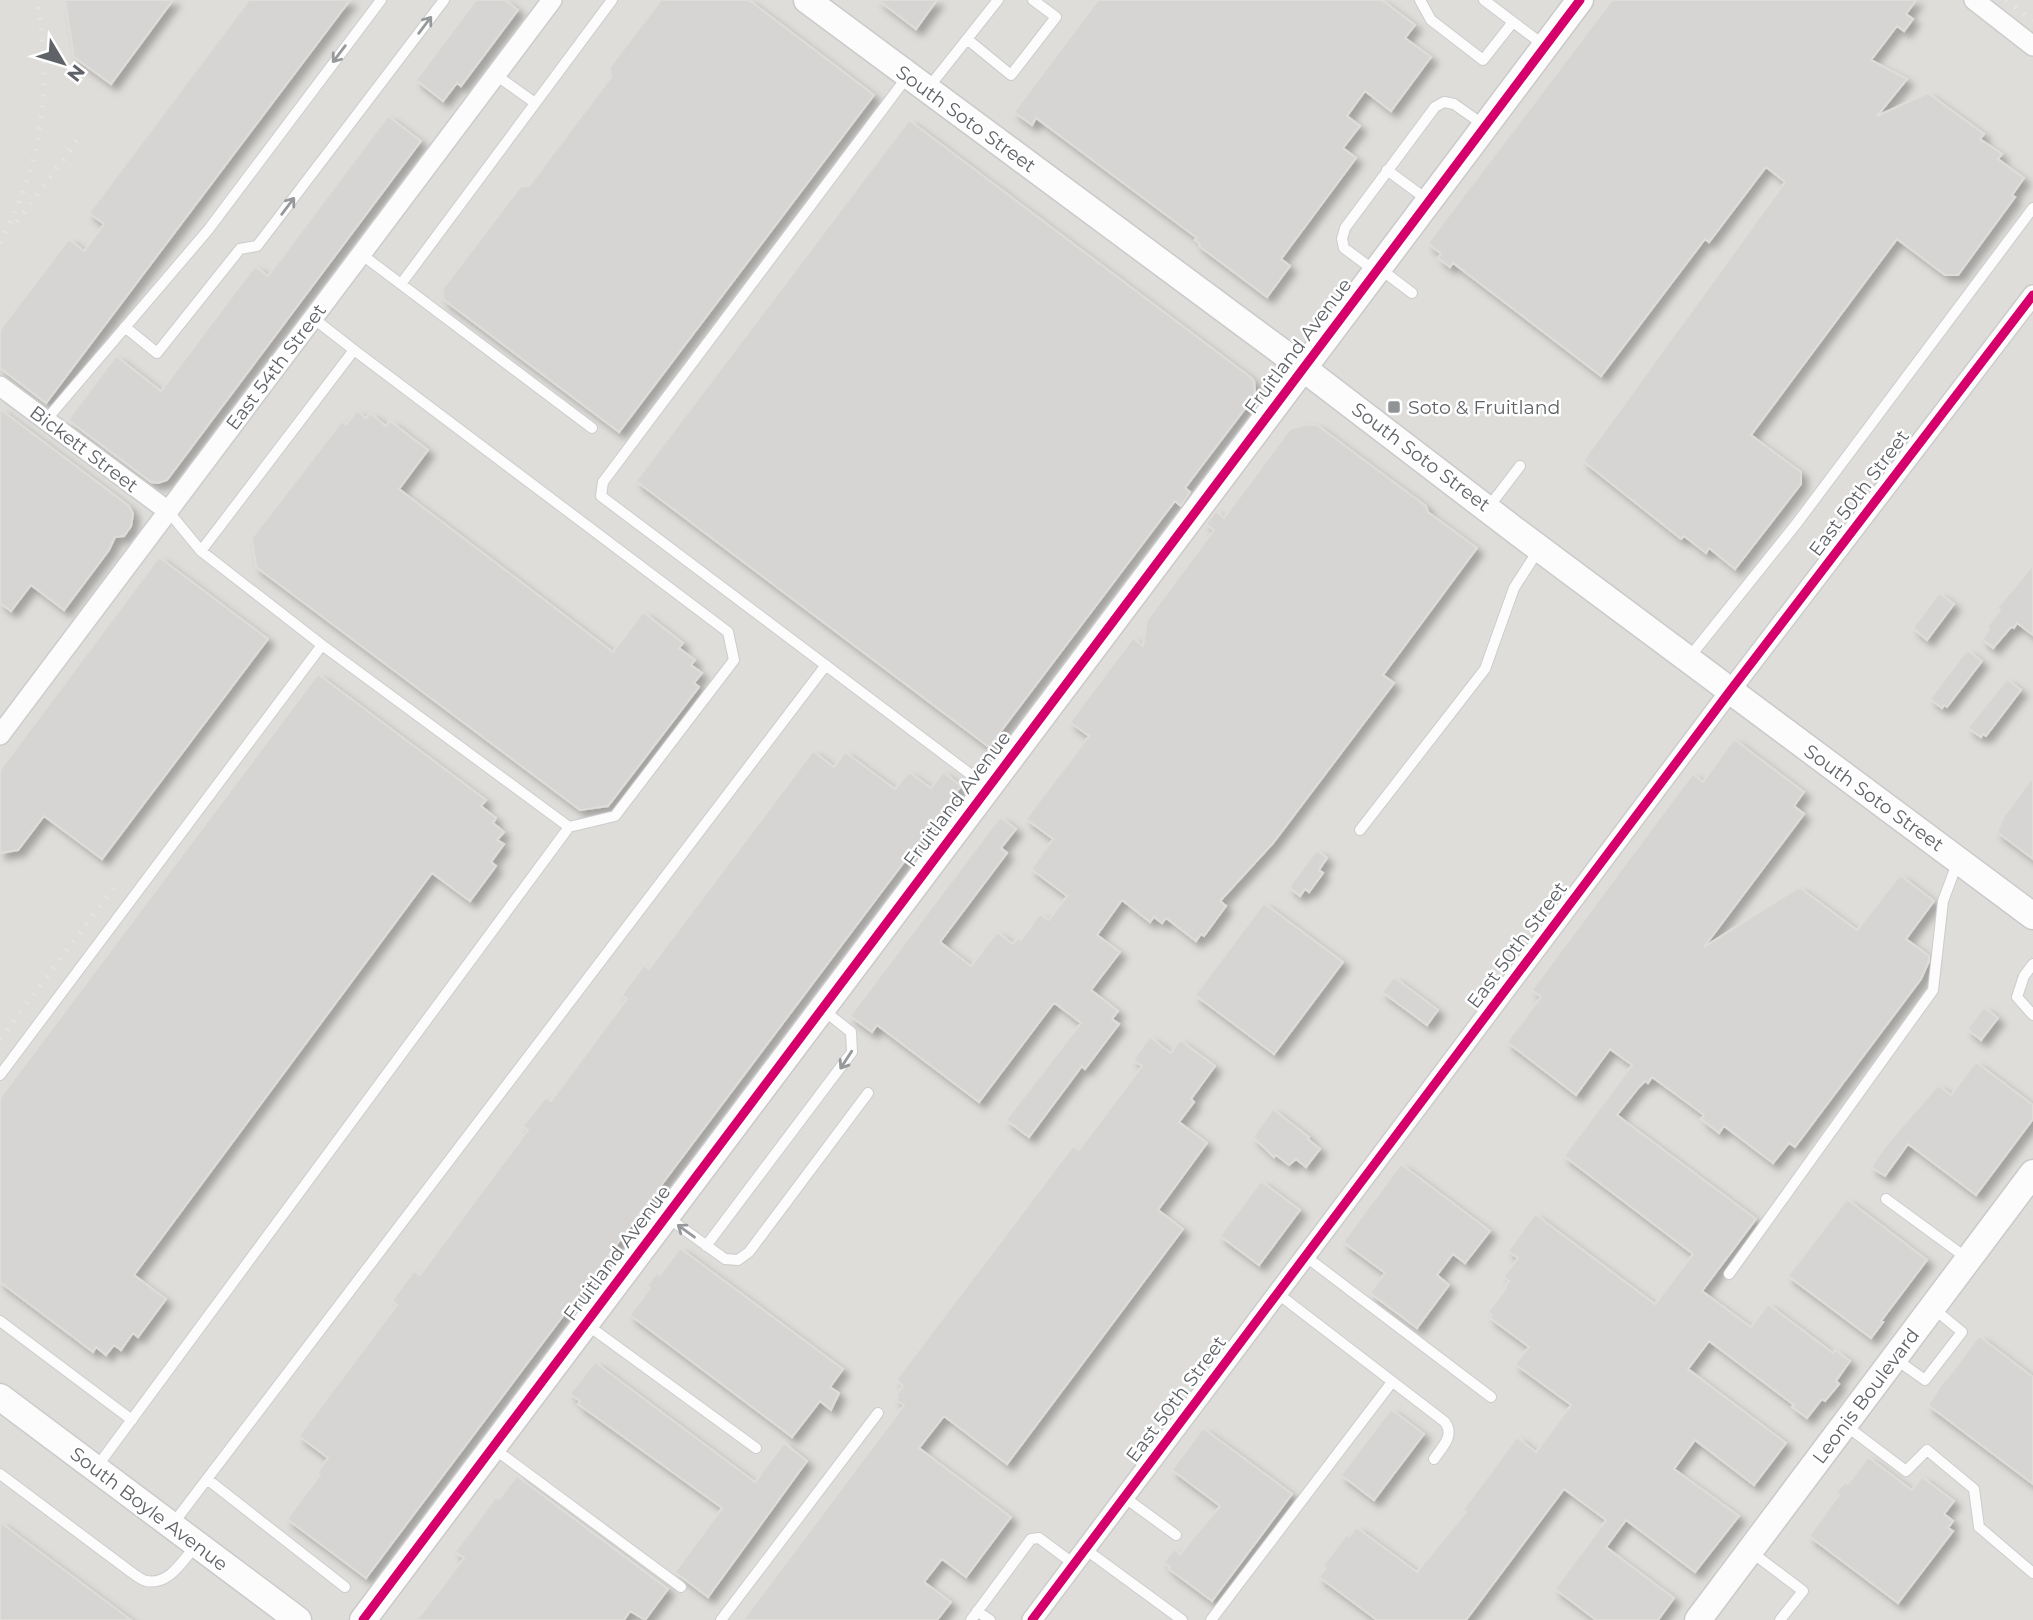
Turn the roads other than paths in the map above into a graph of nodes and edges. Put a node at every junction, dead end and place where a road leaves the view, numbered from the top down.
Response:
1 (381, 0) edge
2 (443, 0) edge
3 (552, 0) edge
4 (612, 0) edge
5 (807, 0) edge
6 (998, 0) edge
7 (1033, 0) edge
8 (1420, 0) edge
9 (1484, 0) edge
10 (1580, 0) edge
11 (1974, 0) edge
12 (1513, 22) junction
13 (967, 39) junction
14 (1545, 46) junction
15 (2033, 46) edge
16 (496, 75) junction
17 (917, 83) junction
18 (535, 103) junction
19 (1485, 126) junction
20 (1387, 170) junction
21 (1429, 201) junction
22 (2033, 208) edge
23 (361, 254) junction
24 (1377, 270) junction
25 (401, 284) junction
26 (1412, 293) dead end
27 (2033, 295) edge
28 (313, 318) junction
29 (125, 327) junction
30 (355, 350) junction
31 (1303, 368) junction
32 (0, 386) edge
33 (46, 420) junction
34 (592, 428) dead end
35 (1520, 466) dead end
36 (1488, 508) junction
37 (168, 512) junction
38 (1540, 548) junction
39 (201, 551) junction
40 (322, 645) junction
41 (1688, 660) junction
42 (826, 665) junction
43 (1730, 691) junction
44 (0, 735) edge
45 (988, 788) junction
46 (569, 827) junction
47 (1360, 831) dead end
48 (1958, 861) junction
49 (2033, 916) edge
50 (2033, 964) edge
51 (822, 1009) junction
52 (2033, 1015) edge
53 (0, 1074) edge
54 (868, 1093) dead end
55 (2033, 1173) edge
56 (1886, 1199) dead end
57 (666, 1216) junction
58 (706, 1246) junction
59 (1305, 1256) junction
60 (1968, 1260) junction
61 (1729, 1274) dead end
62 (1277, 1293) junction
63 (1932, 1308) junction
64 (0, 1321) edge
65 (585, 1323) junction
66 (1894, 1358) junction
67 (1392, 1382) junction
68 (0, 1397) edge
69 (1491, 1397) dead end
70 (878, 1413) dead end
71 (132, 1420) junction
72 (1844, 1424) junction
73 (492, 1448) junction
74 (756, 1448) dead end
75 (1434, 1459) dead end
76 (95, 1468) junction
77 (0, 1474) edge
78 (207, 1479) junction
79 (1124, 1497) junction
80 (172, 1526) junction
81 (1176, 1535) dead end
82 (196, 1544) junction
83 (1750, 1551) junction
84 (1079, 1557) junction
85 (2033, 1573) edge
86 (345, 1587) dead end
87 (681, 1587) dead end
88 (974, 1616) edge
89 (298, 1620) edge
90 (363, 1620) edge
91 (721, 1620) edge
92 (990, 1620) edge
93 (1032, 1620) edge
94 (1182, 1620) edge
95 (1211, 1620) edge
96 (1698, 1620) edge
97 (1780, 1620) edge

1 -> 29 lane
29 -> 2 lane
3 - 16 street, East 54th Street
4 - 18 lane
5 - 17 main road, South Soto Street
6 - 13 lane
7 - 13 lane
8 - 12 lane
9 - 12 lane
10 - 14 main road, Fruitland Avenue
11 - 15 street
12 - 14 lane
13 - 17 lane
14 - 19 main road, Fruitland Avenue
16 - 18 lane
16 - 23 street, East 54th Street
17 - 31 main road, South Soto Street
17 - 42 lane
18 - 25 lane
19 - 20 lane
19 - 21 main road, Fruitland Avenue
20 - 21 lane
20 - 24 lane
21 - 24 main road, Fruitland Avenue
22 - 41 lane
23 - 25 lane
23 - 28 street, East 54th Street
24 - 26 lane
24 - 31 main road, Fruitland Avenue
25 - 34 lane
27 - 43 street, East 50th Street
28 - 30 lane
28 - 37 street, East 54th Street
29 - 33 lane
30 - 39 lane
30 - 46 lane
31 - 36 main road, South Soto Street
31 - 45 main road, Fruitland Avenue
32 - 33 street, Bickett Street
33 - 37 street, Bickett Street
35 - 36 lane
36 - 38 main road, South Soto Street
37 - 39 lane
37 - 44 street, East 54th Street
38 - 41 main road, South Soto Street
38 - 47 lane
39 - 40 lane
40 - 46 lane
40 - 53 lane
41 - 43 main road, South Soto Street
42 - 45 lane
42 - 78 lane
43 - 48 main road, South Soto Street
43 - 59 street, East 50th Street
45 - 51 main road, Fruitland Avenue
46 - 71 lane
48 - 49 main road, South Soto Street
48 - 61 lane
50 - 52 lane
51 - 57 main road, Fruitland Avenue
51 -> 58 lane
54 - 58 lane
55 - 60 main road, Leonis Boulevard
56 - 60 lane
58 -> 57 lane
57 - 65 main road, Fruitland Avenue
59 - 62 street, East 50th Street
59 - 69 lane
60 - 63 main road, Leonis Boulevard
62 - 67 lane
62 - 79 street, East 50th Street
63 - 66 main road, Leonis Boulevard
63 - 66 lane
64 - 71 lane
65 - 73 main road, Fruitland Avenue
65 - 74 lane
66 - 72 main road, Leonis Boulevard
67 - 75 lane
67 - 95 lane
68 - 76 main road, South Boyle Avenue
70 - 91 lane
71 - 76 lane
72 - 83 main road, Leonis Boulevard
72 - 85 lane
73 - 87 lane
73 - 90 main road, Fruitland Avenue
76 - 80 main road, South Boyle Avenue
77 - 82 lane
78 - 80 lane
78 - 86 lane
79 - 81 lane
79 - 84 street, East 50th Street
80 - 82 main road, South Boyle Avenue
82 - 89 main road, South Boyle Avenue
83 - 96 main road, Leonis Boulevard
83 - 97 lane
84 - 88 lane
84 - 93 street, East 50th Street
84 - 94 lane
88 - 92 lane

